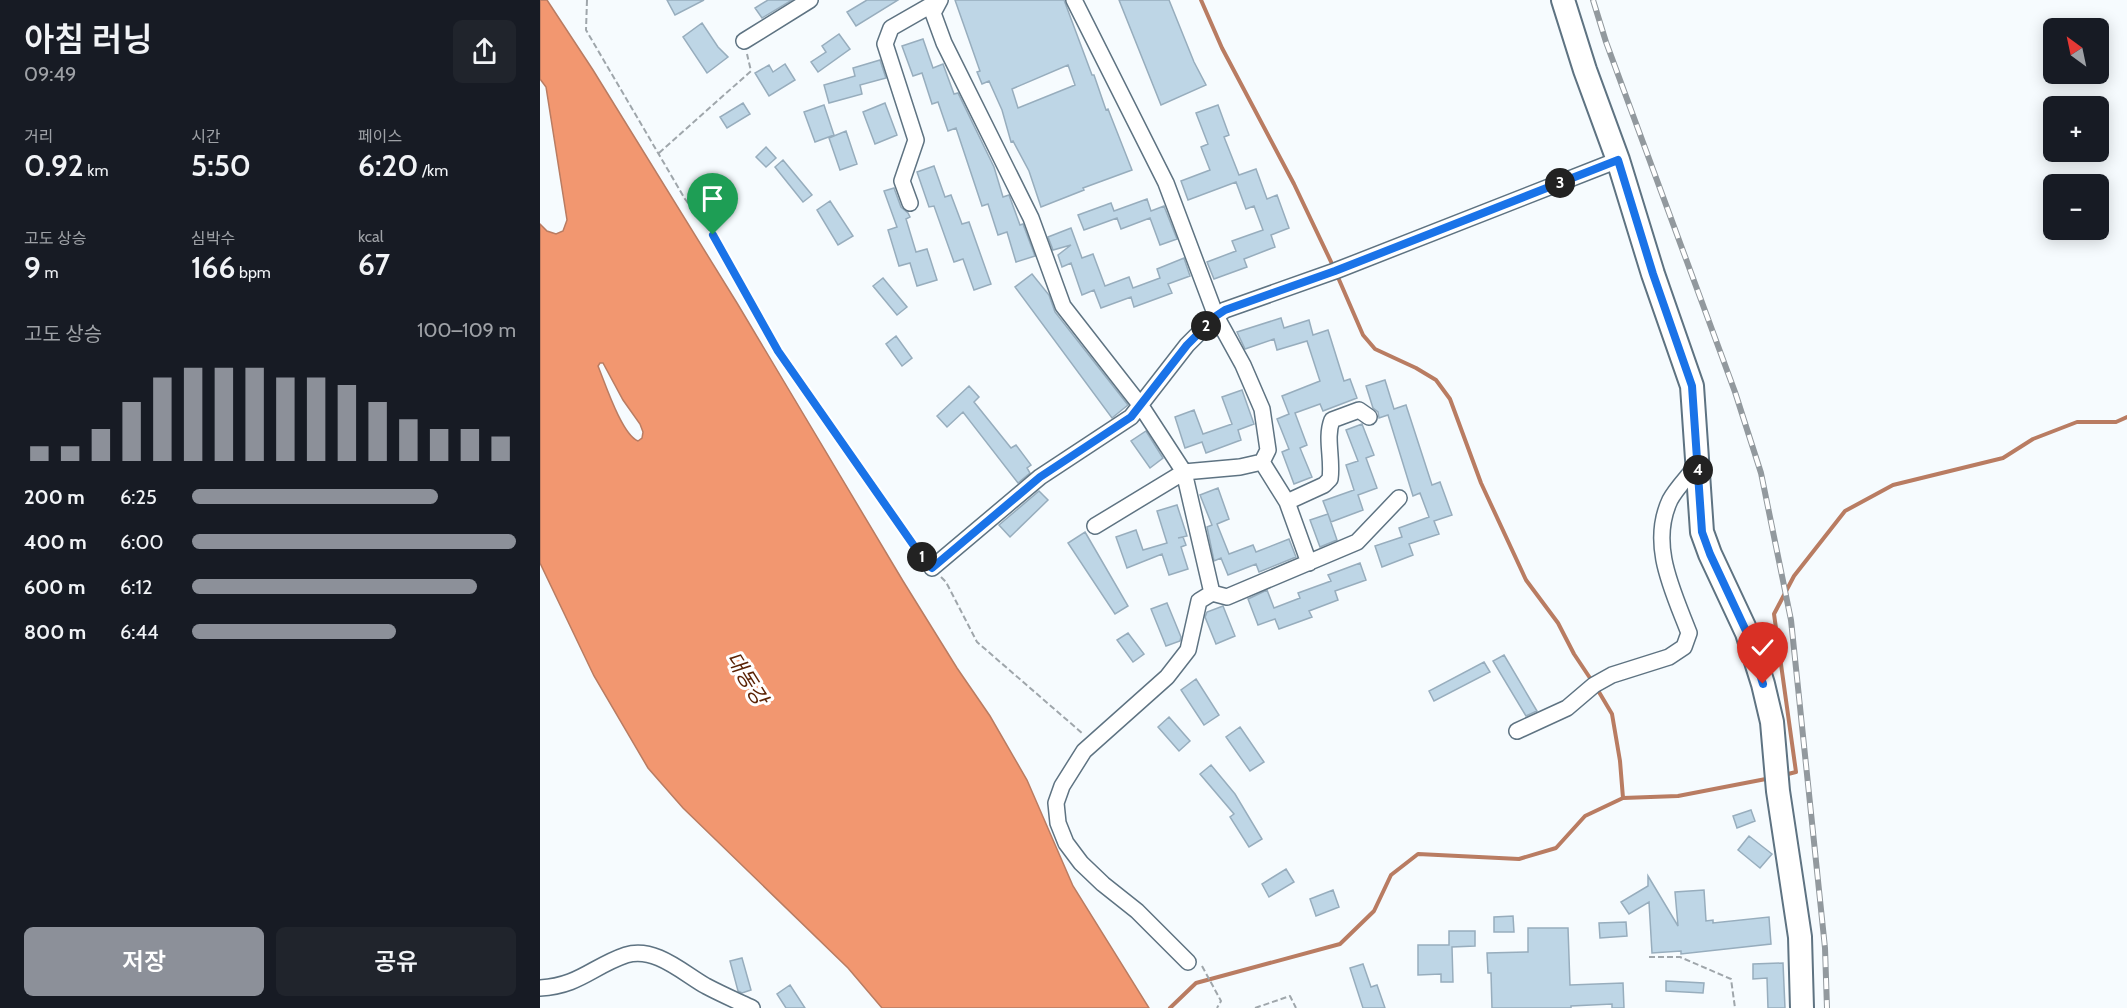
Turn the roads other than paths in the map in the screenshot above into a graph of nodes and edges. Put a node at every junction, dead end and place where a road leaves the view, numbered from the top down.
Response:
1 (810, 0) edge
2 (940, 0) edge
3 (1074, 0) edge
4 (1563, 0) edge
5 (744, 41) road end
6 (1618, 160) junction
7 (910, 203) dead end
8 (1216, 316) junction
9 (1141, 406) junction
10 (1370, 417) dead end
11 (1262, 462) junction
12 (1698, 463) junction
13 (1184, 472) junction
14 (1399, 498) dead end
15 (1287, 502) junction
16 (1095, 526) dead end
17 (1309, 563) junction
18 (932, 568) road end
19 (1212, 593) junction
20 (1517, 732) dead end
21 (1194, 962) road end
22 (540, 988) edge
23 (752, 1008) edge
24 (1802, 1008) edge

1 - 5 street
2 - 7 street
2 - 9 street
3 - 8 street
4 - 6 main road
6 - 8 street
6 - 12 main road
8 - 9 street
8 - 11 street
9 - 13 street
9 - 18 street
10 - 15 street
11 - 13 street
11 - 15 street
12 - 20 street
12 - 24 main road
13 - 16 street
13 - 19 street
14 - 17 street
15 - 17 street
17 - 19 street
19 - 21 street
22 - 23 street

